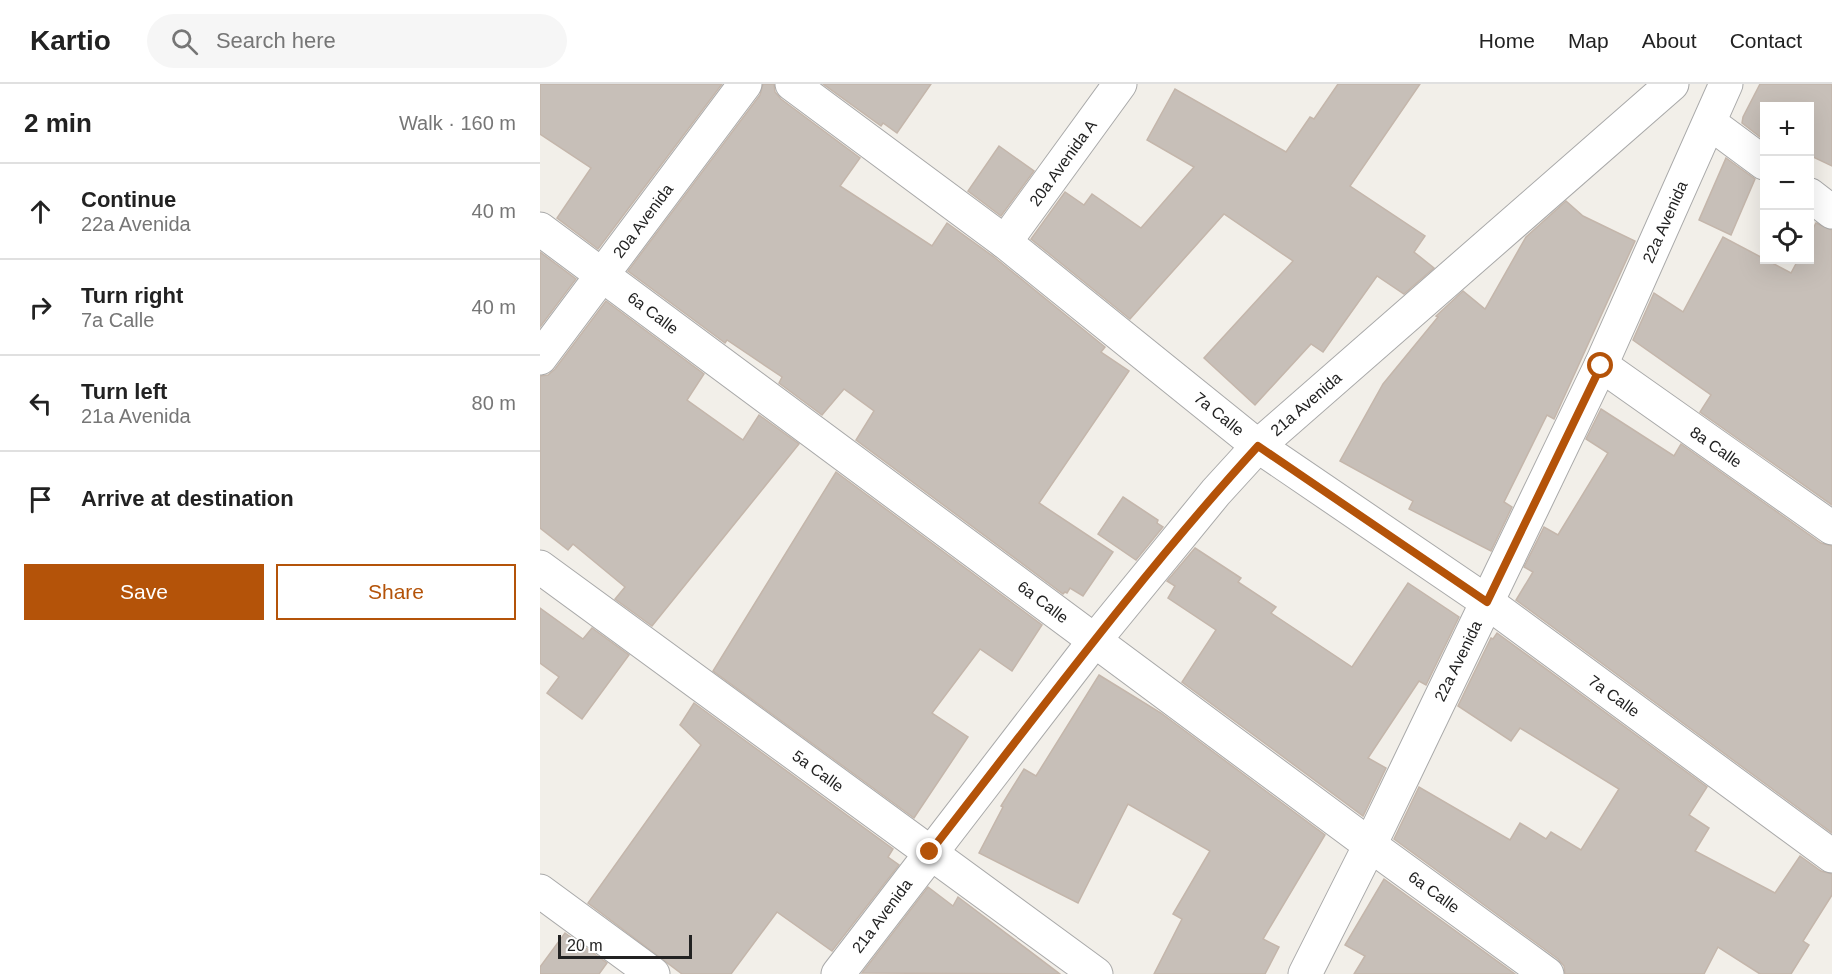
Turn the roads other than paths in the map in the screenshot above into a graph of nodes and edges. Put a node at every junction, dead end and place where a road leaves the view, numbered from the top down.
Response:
1 (745, 84) edge
2 (792, 84) edge
3 (1120, 84) edge
4 (1672, 84) edge
5 (1726, 84) edge
6 (1710, 123) junction
7 (1760, 160) edge
8 (1814, 199) edge
9 (1832, 212) edge
10 (540, 230) edge
11 (1005, 242) junction
12 (602, 275) junction
13 (540, 358) edge
14 (1601, 366) junction
15 (1258, 446) junction
16 (1832, 528) edge
17 (540, 567) edge
18 (1487, 602) junction
19 (1095, 640) junction
20 (1370, 845) junction
21 (930, 852) junction
22 (1832, 856) edge
23 (540, 891) edge
24 (653, 974) edge
25 (838, 974) edge
26 (1096, 974) edge
27 (1305, 974) edge
28 (1547, 974) edge

1 - 12 street, 20a Avenida
2 - 11 street, 7a Calle
3 - 11 street, 20a Avenida A
4 - 15 street, 21a Avenida
5 - 6 street, 22a Avenida
6 - 7 street
6 - 14 street, 22a Avenida
8 - 9 street
10 - 12 street, 6a Calle
11 - 15 street, 7a Calle
12 - 13 street, 20a Avenida
12 - 19 street, 6a Calle
14 - 16 street, 8a Calle
14 - 18 street, 22a Avenida
15 - 18 street, 7a Calle
15 - 19 street, 21a Avenida
17 - 21 street, 5a Calle
18 - 20 street, 22a Avenida
18 - 22 street, 7a Calle
19 - 20 street, 6a Calle
19 - 21 street, 21a Avenida
20 - 27 street, 22a Avenida
20 - 28 street, 6a Calle
21 - 25 street, 21a Avenida
21 - 26 street, 5a Calle
23 - 24 street

